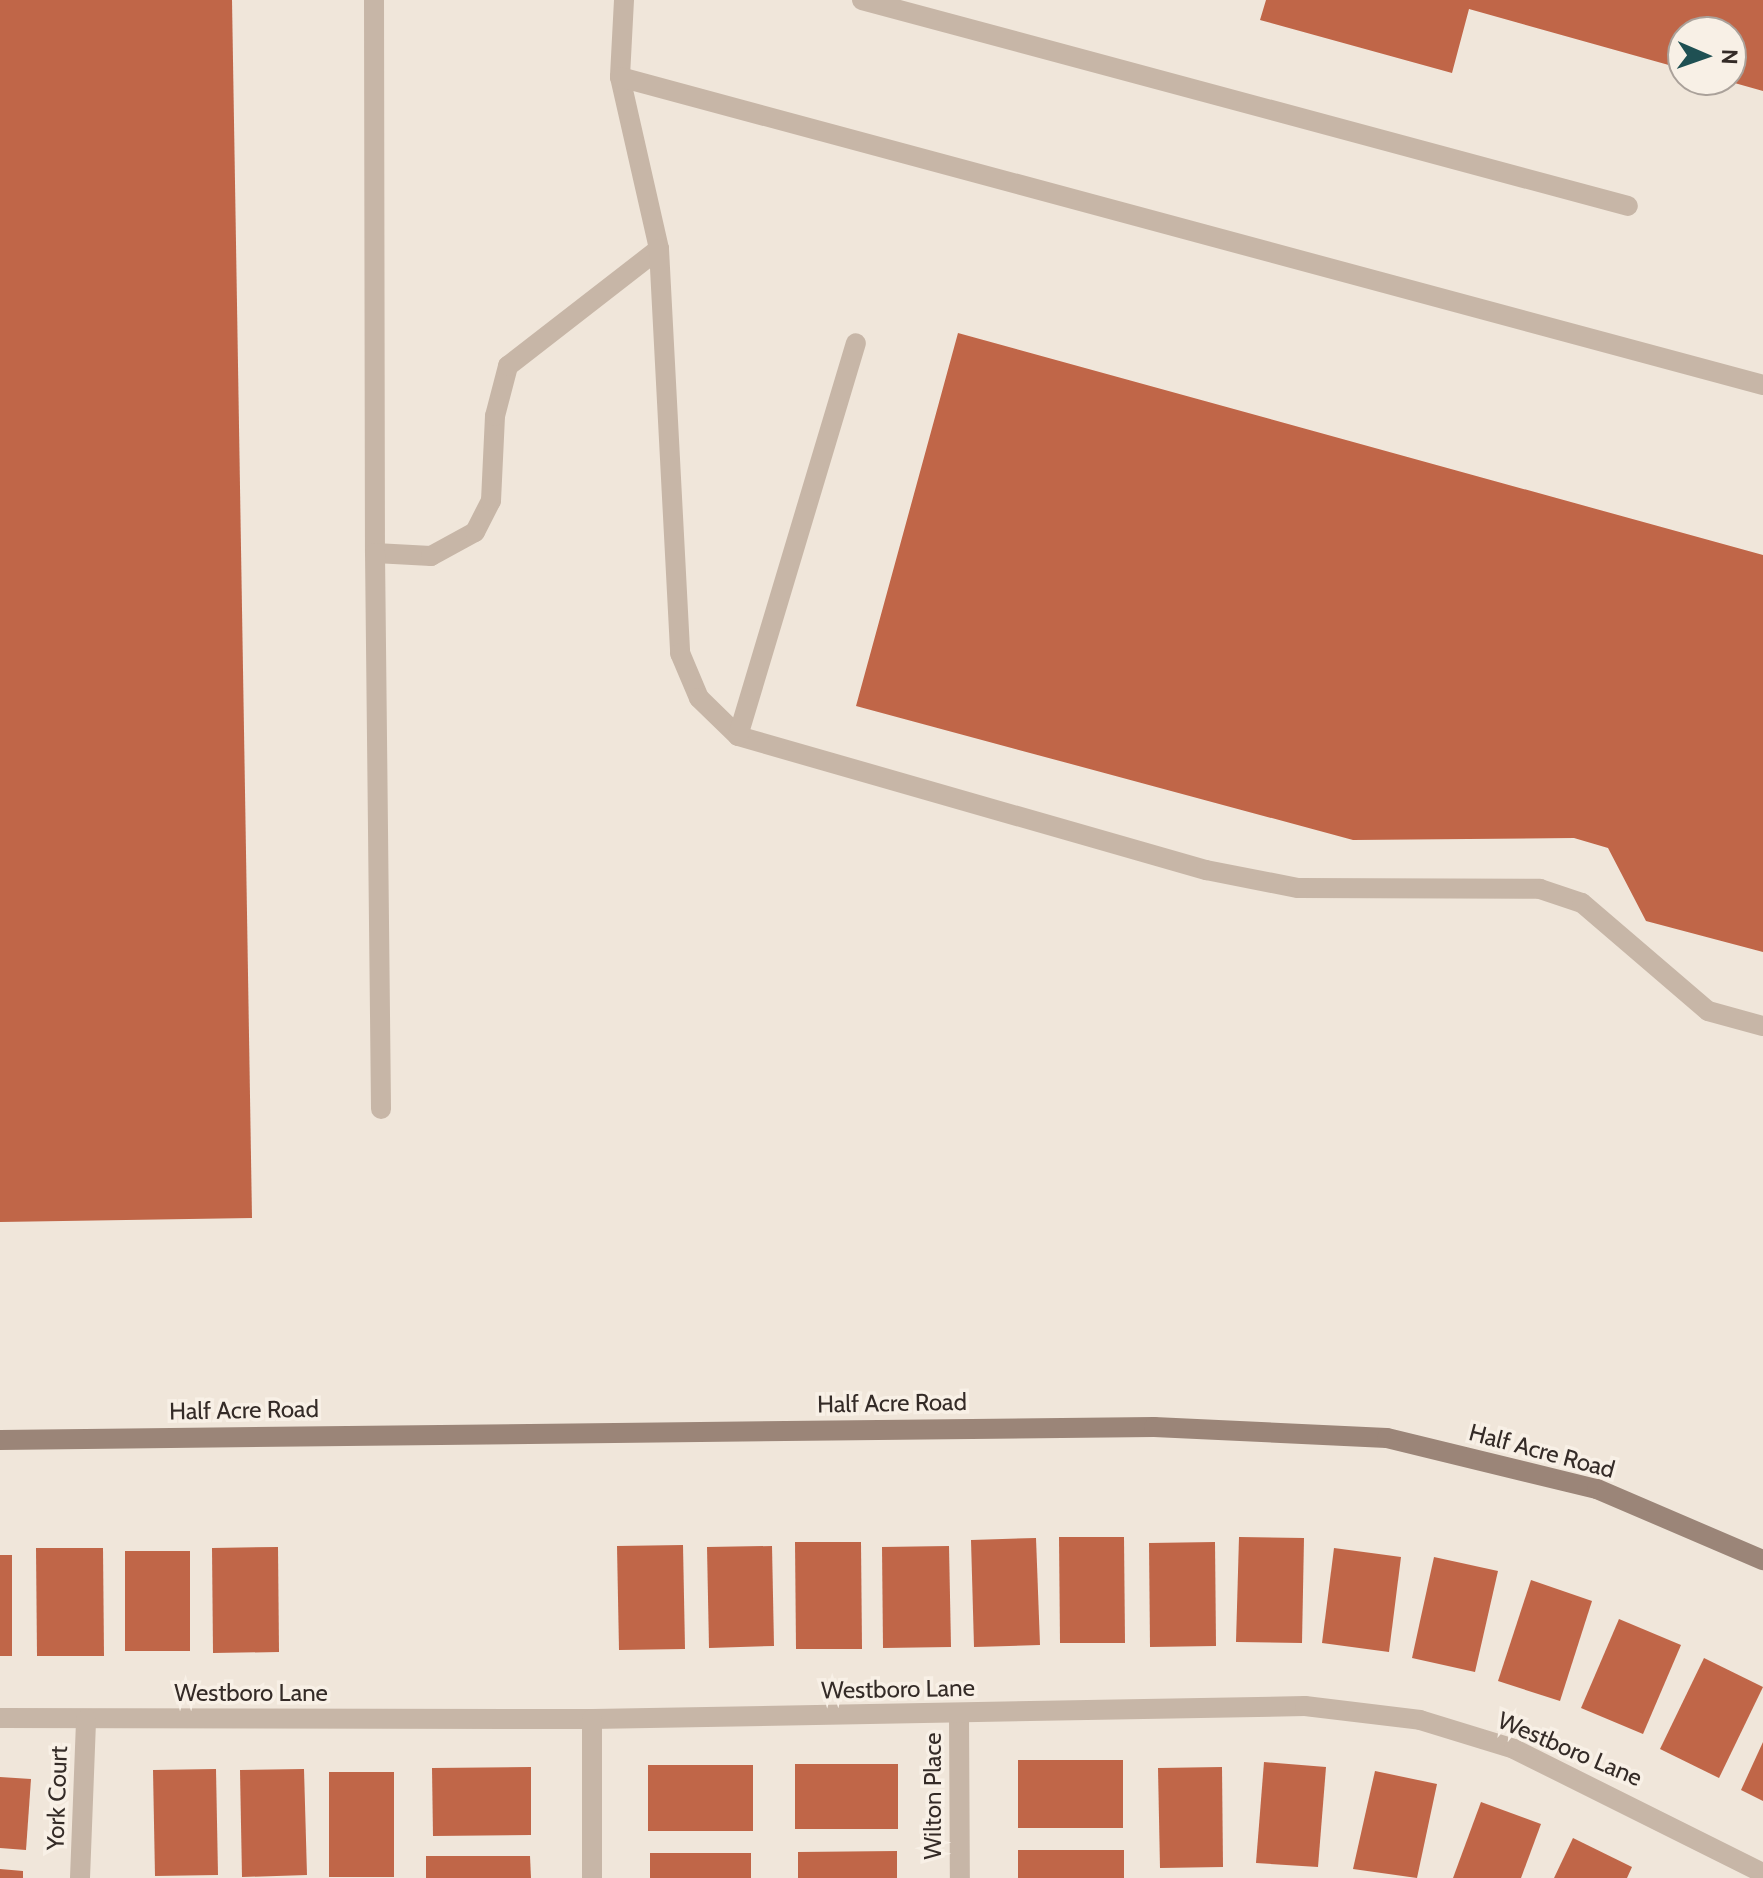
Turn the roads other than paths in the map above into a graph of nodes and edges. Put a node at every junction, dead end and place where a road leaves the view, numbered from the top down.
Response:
1 (374, 0) edge
2 (624, 0) edge
3 (862, 0) edge
4 (620, 77) junction
5 (1628, 206) dead end
6 (659, 249) junction
7 (856, 343) dead end
8 (1763, 385) edge
9 (375, 553) junction
10 (738, 736) junction
11 (1763, 1026) edge
12 (381, 1109) dead end
13 (0, 1440) edge
14 (1763, 1560) edge
15 (959, 1714) junction
16 (0, 1718) edge
17 (86, 1719) junction
18 (592, 1719) junction
19 (1763, 1873) edge
20 (80, 1878) edge
21 (592, 1878) edge
22 (960, 1878) edge

1 - 9 street
2 - 4 street
3 - 5 street
4 - 6 street
4 - 8 street
6 - 9 street
6 - 10 street
7 - 10 street
9 - 12 street
10 - 11 street
13 - 14 street, Half Acre Road
15 - 18 street, Westboro Lane
15 - 19 street, Westboro Lane
15 - 22 street, Wilton Place
16 - 17 street, Westboro Lane
17 - 18 street, Westboro Lane
17 - 20 street, York Court
18 - 21 street

